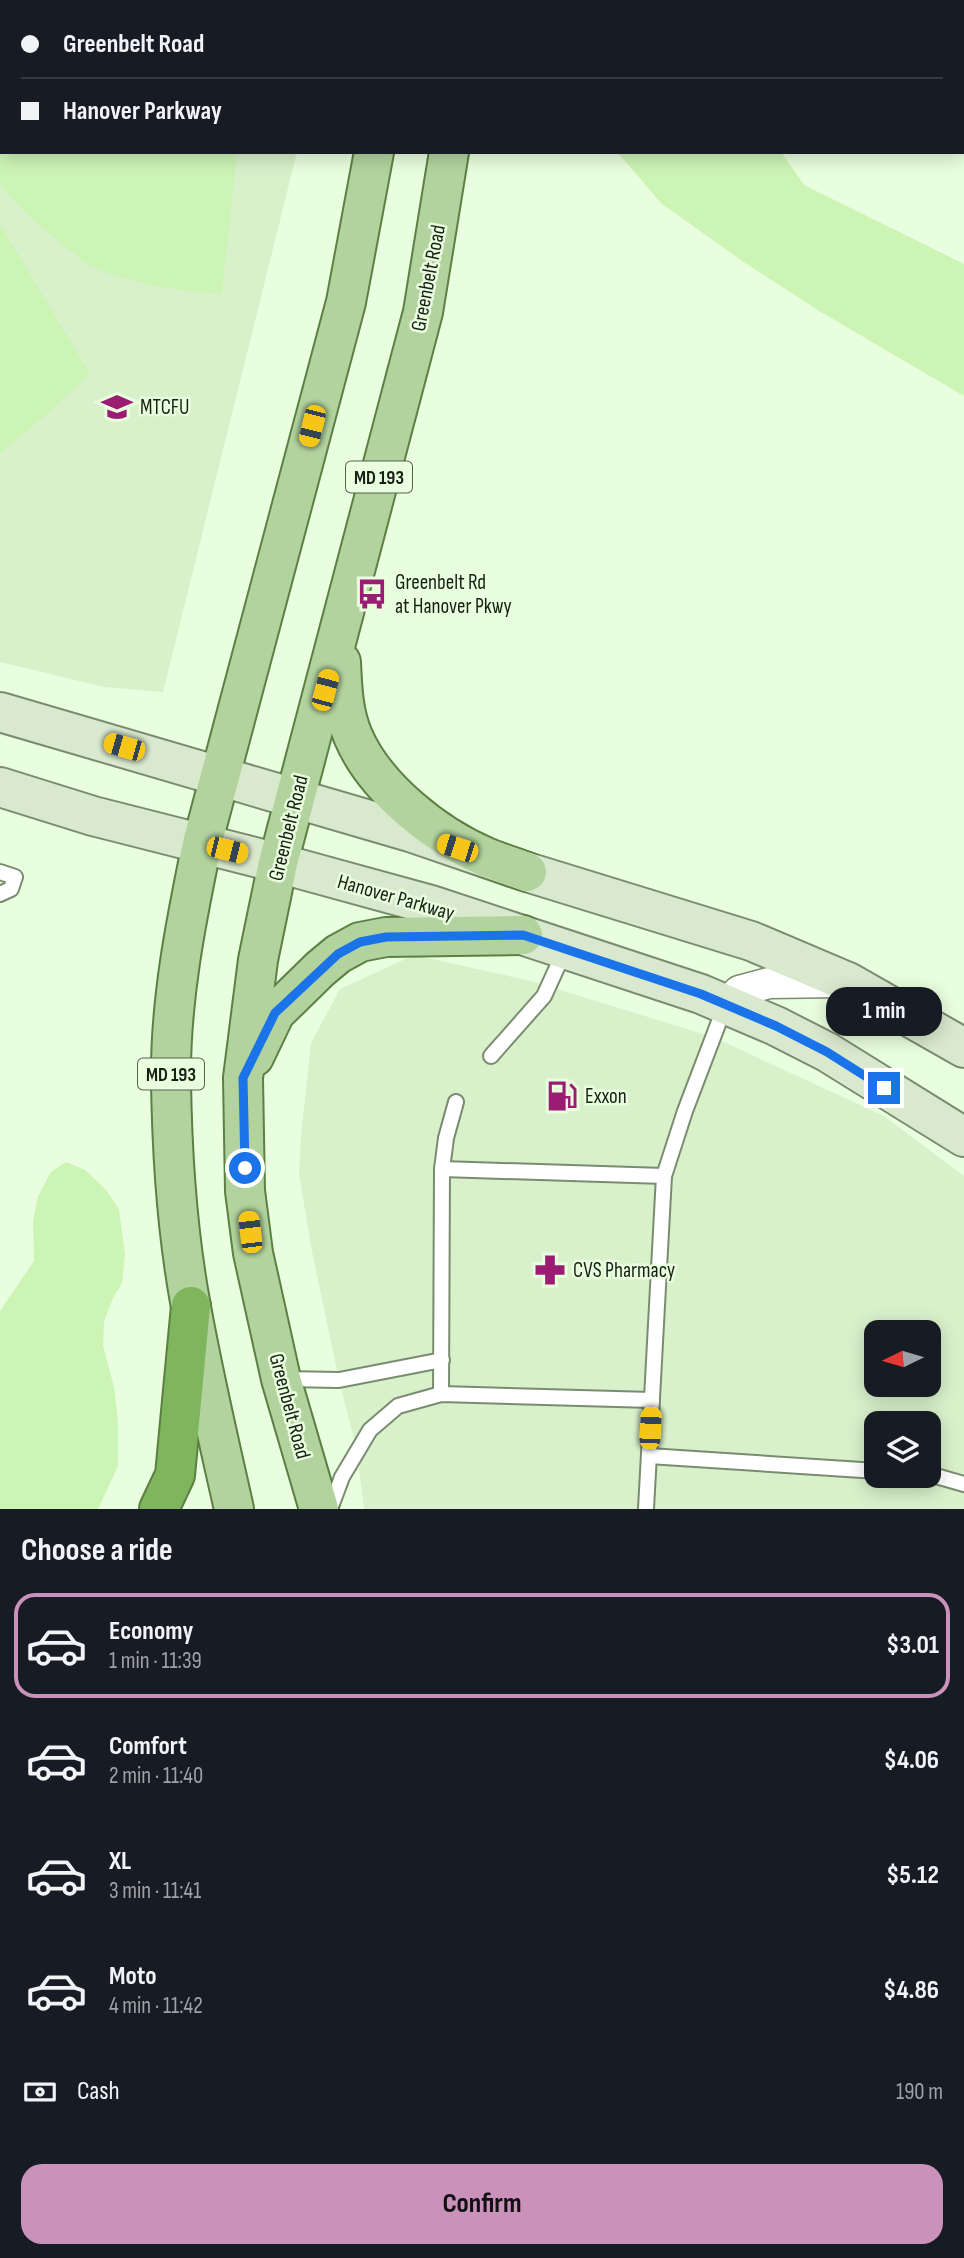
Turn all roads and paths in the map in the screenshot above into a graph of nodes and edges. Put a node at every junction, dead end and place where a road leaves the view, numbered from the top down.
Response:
1 (374, 154) edge
2 (449, 154) edge
3 (339, 639) junction
4 (0, 712) edge
5 (219, 777) junction
6 (0, 787) edge
7 (295, 800) junction
8 (202, 844) junction
9 (278, 863) junction
10 (0, 872) edge
11 (527, 872) junction
12 (0, 894) edge
13 (523, 935) junction
14 (565, 950) junction
15 (848, 982) junction
16 (726, 1005) junction
17 (964, 1048) edge
18 (491, 1056) dead end
19 (243, 1078) junction
20 (456, 1102) dead end
21 (964, 1137) edge
22 (443, 1169) junction
23 (664, 1176) junction
24 (191, 1306) junction
25 (442, 1360) junction
26 (281, 1379) junction
27 (441, 1394) junction
28 (652, 1400) junction
29 (649, 1455) junction
30 (864, 1470) edge
31 (941, 1476) edge
32 (964, 1484) edge
33 (159, 1509) edge
34 (234, 1509) edge
35 (319, 1509) edge
36 (330, 1509) edge
37 (646, 1509) edge

1 - 5 main road, MD 193
2 - 3 main road, Greenbelt Road / MD 193
3 - 7 main road, Greenbelt Road / MD 193
3 - 11 main road
4 - 5 street
5 - 7 street
5 - 8 main road, MD 193
6 - 8 street, Hanover Parkway
7 - 9 main road, Greenbelt Road / MD 193
7 - 11 street
8 - 9 street, Hanover Parkway
8 - 24 main road, MD 193
9 - 13 street, Hanover Parkway
9 - 19 main road, Greenbelt Road / MD 193
10 - 12 lane
11 - 15 street
13 - 14 street, Hanover Parkway
13 - 19 main road
14 - 16 street, Hanover Parkway
14 - 18 lane
15 - 16 street
15 - 17 street
16 - 21 street, Hanover Parkway
16 - 23 lane
19 - 26 main road, Greenbelt Road / MD 193
20 - 22 lane
22 - 23 lane
22 - 25 lane
23 - 28 lane
24 - 33 highway
24 - 34 main road, MD 193
25 - 26 lane
25 - 27 lane
26 - 35 main road, Greenbelt Road / MD 193
27 - 28 lane
27 - 36 lane
28 - 29 lane
29 - 30 lane
29 - 37 lane
31 - 32 lane

